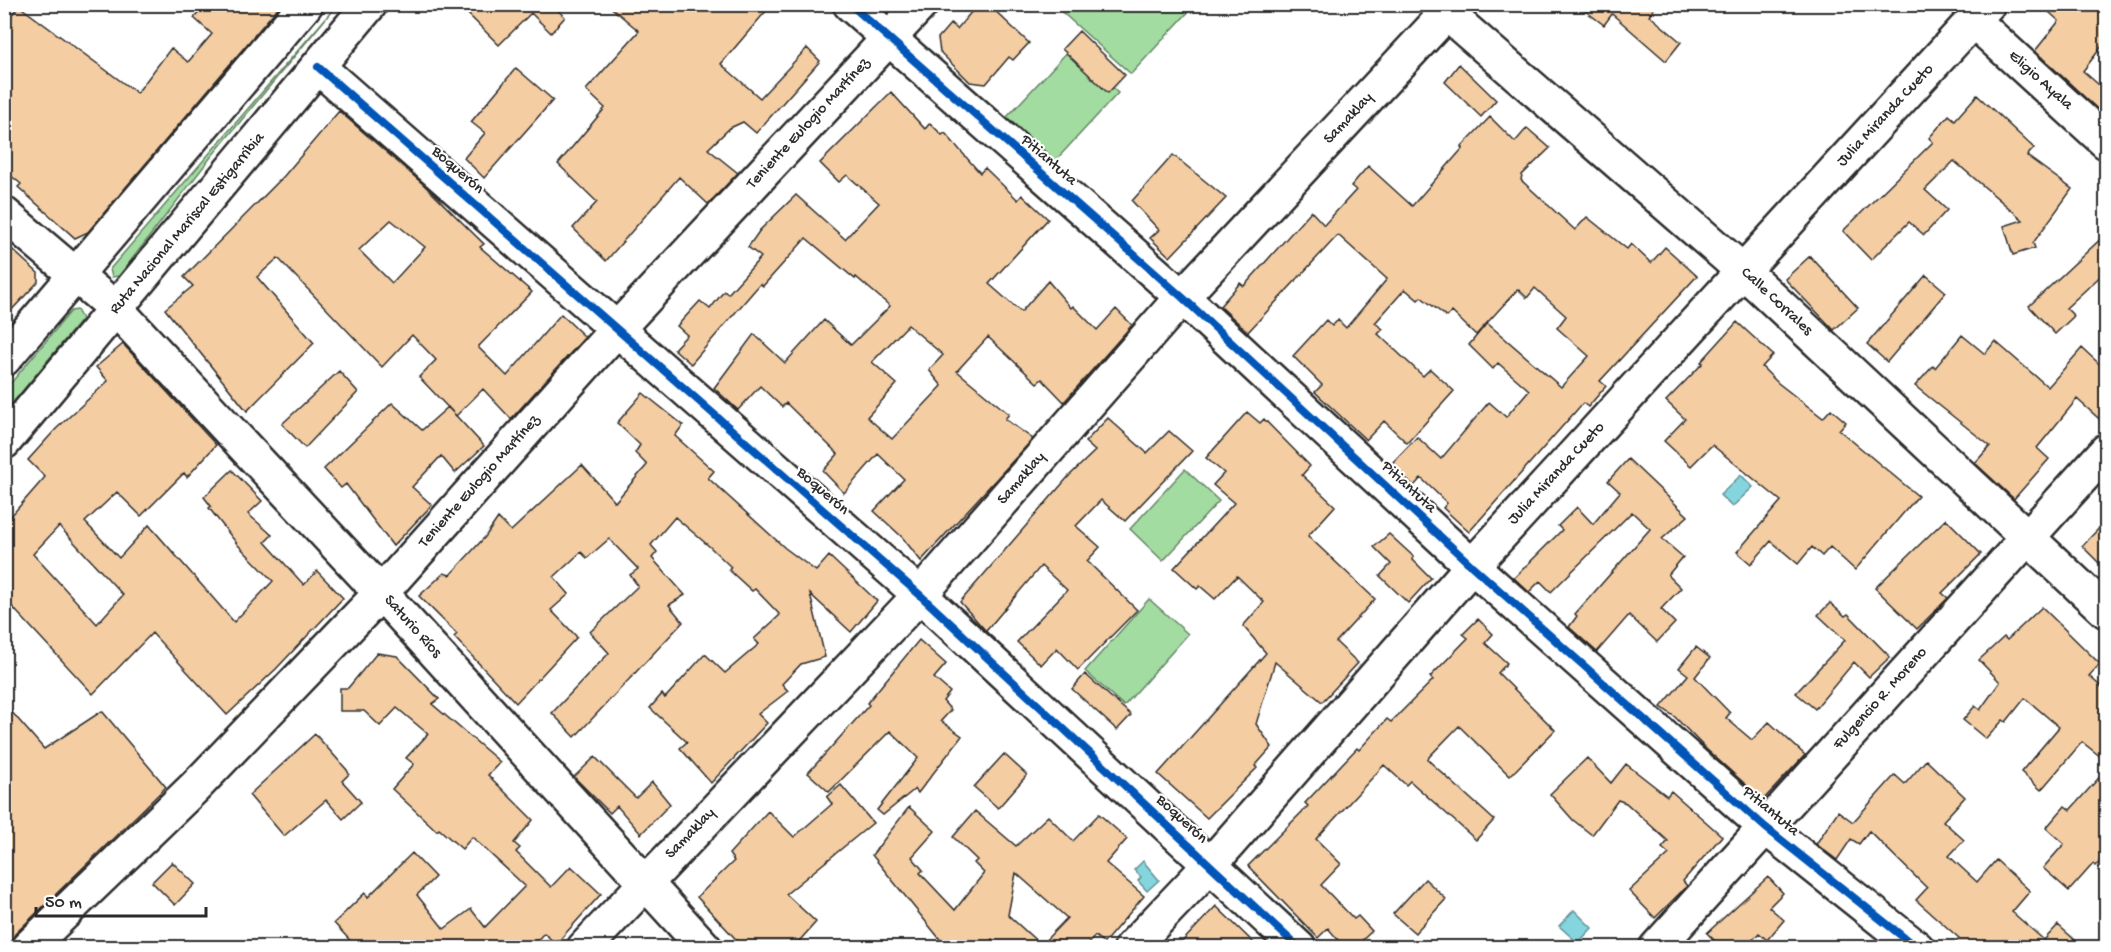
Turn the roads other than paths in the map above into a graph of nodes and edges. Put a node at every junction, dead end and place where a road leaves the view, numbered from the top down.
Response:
1 (306, 4) edge
2 (370, 4) edge
3 (850, 4) edge
4 (921, 4) edge
5 (1446, 8) edge
6 (1980, 13) edge
7 (890, 39) junction
8 (318, 67) junction
9 (2106, 142) edge
10 (4, 214) edge
11 (1743, 271) junction
12 (76, 275) junction
13 (1182, 297) junction
14 (117, 310) junction
15 (617, 329) junction
16 (4, 359) edge
17 (4, 442) edge
18 (2106, 451) edge
19 (2027, 537) junction
20 (1472, 566) junction
21 (381, 593) junction
22 (920, 596) junction
23 (2106, 611) edge
24 (1765, 827) junction
25 (1210, 865) junction
26 (645, 881) junction
27 (28, 948) edge
28 (584, 948) edge
29 (705, 948) edge
30 (1131, 948) edge
31 (1299, 948) edge
32 (1656, 948) edge
33 (1917, 948) edge

1 - 12 main road
2 - 8 main road, Ruta Nacional Mariscal Estigarribia
3 - 7 main road, Pitiantuta
4 - 7 main road, Teniente Eulogio Martínez
5 - 11 main road, Calle Corrales
5 - 13 main road, Samaklay
6 - 9 main road, Eligio Ayala
6 - 11 main road, Julia Miranda Cueto
7 - 13 main road, Pitiantuta
7 - 15 main road, Teniente Eulogio Martínez
8 - 14 main road, Ruta Nacional Mariscal Estigarribia
8 - 15 main road, Boquerón
10 - 12 main road, Saturio Ríos
11 - 19 main road, Calle Corrales
11 - 20 main road, Julia Miranda Cueto
12 - 14 main road, Saturio Ríos
12 - 16 main road
13 - 20 main road, Pitiantuta
13 - 22 main road, Samaklay
14 - 17 main road, Ruta Nacional Mariscal Estigarribia
14 - 21 main road, Saturio Ríos
15 - 21 main road, Teniente Eulogio Martínez
15 - 22 main road, Boquerón
18 - 19 main road, Fulgencio R. Moreno
19 - 23 main road, Calle Corrales
19 - 24 main road, Fulgencio R. Moreno
20 - 24 main road, Pitiantuta
20 - 25 main road, Julia Miranda Cueto
21 - 26 main road, Saturio Ríos
21 - 27 main road, Teniente Eulogio Martínez
22 - 25 main road, Boquerón
22 - 26 main road, Samaklay
24 - 32 main road, Fulgencio R. Moreno
24 - 33 main road, Pitiantuta
25 - 30 main road, Julia Miranda Cueto
25 - 31 main road, Boquerón
26 - 28 main road, Samaklay
26 - 29 main road, Saturio Ríos

